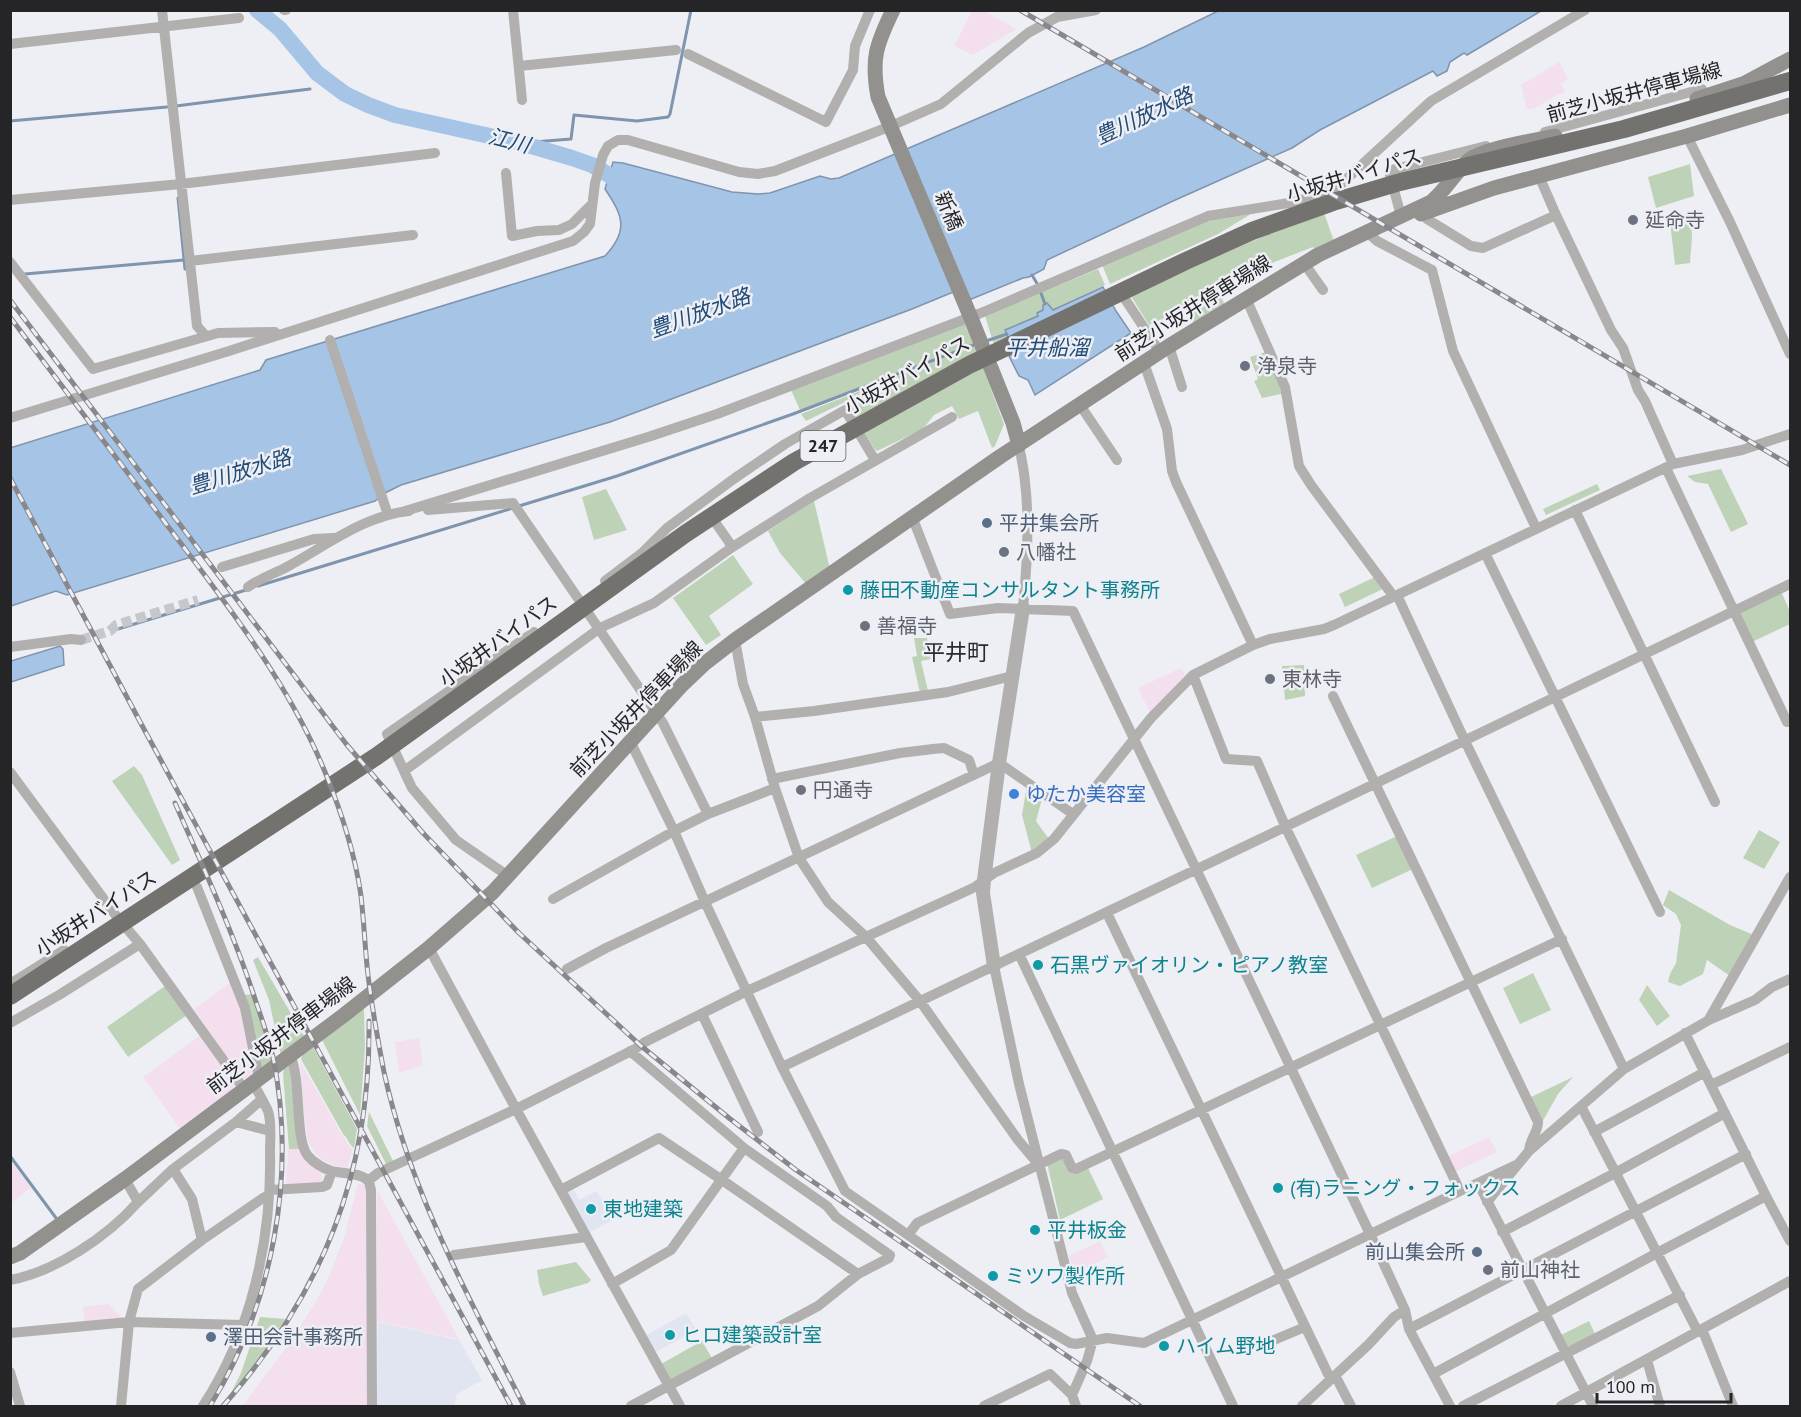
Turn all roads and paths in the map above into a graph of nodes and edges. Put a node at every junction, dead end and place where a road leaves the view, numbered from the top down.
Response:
1 (162, 10) edge
2 (513, 10) edge
3 (870, 10) edge
4 (893, 10) edge
5 (1096, 10) edge
6 (1586, 10) edge
7 (238, 18) dead end
8 (163, 27) junction
9 (10, 44) edge
10 (676, 50) dead end
11 (688, 54) dead end
12 (1791, 59) edge
13 (519, 66) junction
14 (1791, 81) edge
15 (1704, 97) junction
16 (522, 100) dead end
17 (1791, 105) edge
18 (891, 126) junction
19 (1687, 136) junction
20 (435, 153) dead end
21 (506, 173) dead end
22 (1539, 176) junction
23 (181, 184) junction
24 (10, 200) edge
25 (592, 204) junction
26 (1422, 214) junction
27 (1556, 215) junction
28 (1401, 216) junction
29 (1367, 232) junction
30 (413, 236) dead end
31 (190, 261) junction
32 (10, 262) edge
33 (1304, 263) junction
34 (1323, 290) dead end
35 (1246, 298) junction
36 (1125, 299) dead end
37 (970, 315) junction
38 (287, 332) junction
39 (205, 335) junction
40 (330, 340) dead end
41 (1164, 349) junction
42 (1791, 354) edge
43 (1144, 363) junction
44 (1182, 387) dead end
45 (1080, 405) junction
46 (952, 417) dead end
47 (10, 418) edge
48 (1791, 434) edge
49 (1019, 445) junction
50 (875, 460) junction
51 (1117, 460) dead end
52 (1670, 466) junction
53 (1575, 510) junction
54 (402, 512) junction
55 (387, 513) junction
56 (912, 519) junction
57 (716, 522) dead end
58 (1536, 528) junction
59 (337, 537) junction
60 (731, 548) junction
61 (1485, 553) junction
62 (222, 567) dead end
63 (1791, 584) edge
64 (248, 587) dead end
65 (1396, 596) junction
66 (580, 600) junction
67 (1023, 608) junction
68 (1734, 611) junction
69 (600, 628) junction
70 (81, 640) tunnel mouth
71 (735, 640) junction
72 (1253, 645) junction
73 (10, 647) edge
74 (1645, 654) junction
75 (1193, 675) junction
76 (1012, 676) junction
77 (1333, 696) dead end
78 (1556, 697) junction
79 (657, 714) junction
80 (755, 717) junction
81 (1787, 722) dead end
82 (1133, 740) junction
83 (1465, 741) junction
84 (631, 743) junction
85 (999, 763) junction
86 (10, 771) edge
87 (404, 771) junction
88 (974, 775) junction
89 (773, 783) junction
90 (1376, 784) junction
91 (1715, 802) dead end
92 (708, 814) junction
93 (1073, 814) junction
94 (1286, 828) junction
95 (674, 831) junction
96 (799, 858) junction
97 (1196, 868) junction
98 (507, 876) junction
99 (984, 880) junction
100 (1789, 882) edge
101 (197, 887) dead end
102 (553, 899) dead end
103 (705, 902) junction
104 (1660, 912) dead end
105 (1107, 913) junction
106 (117, 917) junction
107 (866, 937) junction
108 (1562, 939) junction
109 (140, 944) junction
110 (429, 948) junction
111 (1019, 954) junction
112 (994, 966) junction
113 (567, 969) dead end
114 (1791, 979) edge
115 (1471, 981) junction
116 (10, 984) edge
117 (747, 992) junction
118 (10, 996) edge
119 (920, 1001) junction
120 (702, 1014) junction
121 (1709, 1020) junction
122 (10, 1023) edge
123 (1381, 1024) junction
124 (1685, 1033) junction
125 (1791, 1047) edge
126 (630, 1051) junction
127 (290, 1055) junction
128 (783, 1067) junction
129 (1292, 1068) junction
130 (1624, 1069) junction
131 (1705, 1072) junction
132 (252, 1083) junction
133 (1711, 1085) junction
134 (261, 1100) junction
135 (1581, 1106) junction
136 (516, 1109) junction
137 (1203, 1110) junction
138 (1725, 1113) junction
139 (236, 1122) junction
140 (270, 1131) junction
141 (758, 1132) dead end
142 (1594, 1132) junction
143 (744, 1148) junction
144 (1529, 1151) junction
145 (1113, 1152) junction
146 (1746, 1154) junction
147 (1519, 1164) junction
148 (1040, 1165) junction
149 (173, 1169) junction
150 (332, 1172) junction
151 (1615, 1173) junction
152 (125, 1179) junction
153 (368, 1180) junction
154 (722, 1180) junction
155 (1478, 1183) junction
156 (561, 1190) junction
157 (1460, 1191) junction
158 (270, 1192) junction
159 (1766, 1196) junction
160 (138, 1202) junction
161 (1487, 1202) junction
162 (1635, 1211) junction
163 (1502, 1232) junction
164 (1370, 1234) junction
165 (908, 1235) junction
166 (586, 1237) junction
167 (202, 1240) junction
168 (1791, 1241) edge
169 (1656, 1253) junction
170 (454, 1255) dead end
171 (10, 1257) edge
172 (1522, 1270) junction
173 (858, 1274) junction
174 (1282, 1276) junction
175 (10, 1280) edge
176 (1791, 1281) edge
177 (612, 1284) junction
178 (1680, 1295) junction
179 (1405, 1310) junction
180 (1544, 1313) junction
181 (1192, 1320) junction
182 (129, 1322) junction
183 (243, 1325) junction
184 (1305, 1327) junction
185 (1409, 1329) junction
186 (1700, 1331) junction
187 (10, 1333) edge
188 (1093, 1340) junction
189 (1274, 1340) dead end
190 (1565, 1355) junction
191 (1647, 1360) junction
192 (10, 1372) edge
193 (1433, 1374) junction
194 (1333, 1378) junction
195 (669, 1386) junction
196 (1586, 1394) junction
197 (1072, 1395) junction
198 (20, 1407) edge
199 (121, 1407) edge
200 (203, 1407) edge
201 (372, 1407) edge
202 (631, 1407) edge
203 (680, 1407) edge
204 (984, 1407) edge
205 (1076, 1407) edge
206 (1233, 1407) edge
207 (1302, 1407) edge
208 (1351, 1407) edge
209 (1450, 1407) edge
210 (1463, 1407) edge
211 (1561, 1407) edge
212 (1593, 1407) edge
213 (1660, 1407) edge
214 (1733, 1407) edge

1 - 8 street
2 - 13 street
3 - 11 street
4 - 18 main road, 新橋
5 - 18 street
6 - 37 street
7 - 8 street
8 - 9 street
8 - 23 street
10 - 13 street
12 - 15 main road, 前芝小坂井停車場線
13 - 16 street
14 - 118 highway, 小坂井バイパス / 247
15 - 28 main road, 前芝小坂井停車場線
15 - 28 street
17 - 19 main road, 前芝小坂井停車場線
18 - 25 street
18 - 37 main road, 新橋
19 - 22 main road, 前芝小坂井停車場線
19 - 42 street
20 - 23 street
21 - 25 street
22 - 26 main road, 前芝小坂井停車場線
22 - 27 street
23 - 24 street
23 - 31 street
25 - 38 street
26 - 27 street
26 - 29 main road, 前芝小坂井停車場線
27 - 52 street
28 - 29 main road, 前芝小坂井停車場線
29 - 33 main road, 前芝小坂井停車場線
29 - 58 street
30 - 31 street
31 - 39 street
32 - 39 street
33 - 34 street
33 - 35 main road, 前芝小坂井停車場線
35 - 41 main road, 前芝小坂井停車場線
35 - 65 street
36 - 41 street
37 - 49 main road, 新橋
37 - 54 street
38 - 39 street
38 - 47 street
40 - 55 street
41 - 43 main road, 前芝小坂井停車場線
41 - 44 street
43 - 45 main road, 前芝小坂井停車場線
43 - 72 street
45 - 49 main road, 前芝小坂井停車場線
45 - 51 street
46 - 50 street
48 - 52 street
49 - 56 main road, 前芝小坂井停車場線
49 - 67 street
50 - 60 street
50 - 66 street
52 - 53 street
52 - 68 street
53 - 58 street
53 - 74 street
54 - 55 street
54 - 66 street
55 - 59 street
56 - 67 street
56 - 71 main road, 前芝小坂井停車場線
57 - 60 street
58 - 61 street
59 - 62 street
59 - 64 street
60 - 69 street
61 - 65 street
61 - 78 street
63 - 68 street
65 - 72 street
65 - 83 street
66 - 69 street
66 - 87 street
67 - 76 street
67 - 82 street
68 - 74 street
68 - 81 street
69 - 79 street
69 - 87 street
70 - 73 street
71 - 79 main road, 前芝小坂井停車場線
71 - 80 street
72 - 75 street
74 - 78 street
74 - 91 street
75 - 82 street
75 - 94 street
76 - 80 street
76 - 85 street
77 - 90 street
78 - 83 street
78 - 104 street
79 - 84 main road, 前芝小坂井停車場線
79 - 92 street
80 - 89 street
82 - 93 street
82 - 97 street
83 - 90 street
83 - 108 street
84 - 95 street
84 - 98 main road, 前芝小坂井停車場線
85 - 88 street
85 - 93 street
85 - 99 street
86 - 106 street
87 - 98 street
88 - 89 street
88 - 96 street
89 - 92 street
89 - 96 street
90 - 94 street
90 - 115 street
92 - 95 street
93 - 99 street
94 - 97 street
94 - 123 street
95 - 102 street
95 - 103 street
96 - 103 street
96 - 107 street
97 - 105 street
97 - 129 street
98 - 110 main road, 前芝小坂井停車場線
99 - 107 street
99 - 112 street
100 - 121 street
101 - 132 street
103 - 113 street
103 - 117 street
105 - 111 street
105 - 137 street
106 - 109 street
106 - 116 street
107 - 117 street
107 - 119 street
108 - 115 street
108 - 130 street
109 - 122 street
109 - 132 street
110 - 127 main road, 前芝小坂井停車場線
110 - 136 street
111 - 112 street
111 - 145 street
112 - 119 street
112 - 148 street
114 - 121 street
115 - 123 street
115 - 144 street
117 - 120 street
117 - 128 street
119 - 128 street
119 - 148 street
120 - 126 street
120 - 141 street
121 - 124 street
123 - 129 street
123 - 157 street
124 - 130 street
124 - 131 street
125 - 133 street
126 - 136 street
126 - 143 street
127 - 132 main road, 前芝小坂井停車場線
127 - 150 street
128 - 165 street
129 - 137 street
129 - 164 street
130 - 135 street
131 - 133 street
131 - 142 street
132 - 134 street
132 - 152 main road, 前芝小坂井停車場線
133 - 138 street
134 - 139 street
134 - 140 street
135 - 142 street
135 - 144 street
136 - 153 street
136 - 156 street
137 - 145 street
137 - 174 street
138 - 146 street
138 - 151 street
139 - 140 street
139 - 149 street
140 - 158 street
142 - 151 street
143 - 154 street
143 - 173 street
144 - 147 street
145 - 148 street
145 - 181 street
146 - 159 street
146 - 162 street
147 - 155 street
147 - 161 street
148 - 165 street
148 - 188 street
149 - 160 street
149 - 167 street
150 - 153 street
150 - 158 street
151 - 162 street
151 - 163 street
152 - 160 street
152 - 171 main road, 前芝小坂井停車場線
153 - 201 street
154 - 156 street
154 - 173 street
154 - 177 street
155 - 157 street
155 - 161 street
156 - 166 street
157 - 164 street
158 - 167 street
158 - 183 street
159 - 168 street
159 - 169 street
160 - 175 street
161 - 163 street
162 - 169 street
162 - 172 street
163 - 172 street
164 - 174 street
164 - 179 street
165 - 188 street
166 - 170 street
166 - 177 street
167 - 182 street
169 - 178 street
169 - 180 street
172 - 180 street
172 - 185 street
173 - 195 street
174 - 181 street
174 - 184 street
176 - 186 street
177 - 195 street
178 - 186 street
178 - 190 street
179 - 185 street
179 - 194 street
180 - 190 street
180 - 193 street
181 - 188 street
181 - 206 street
182 - 183 street
182 - 187 street
182 - 199 street
183 - 200 street
184 - 189 street
184 - 194 street
185 - 193 street
186 - 191 street
186 - 214 street
188 - 197 street
190 - 196 street
190 - 210 street
191 - 196 street
191 - 213 street
192 - 198 street
193 - 209 street
194 - 207 street
194 - 208 street
195 - 202 street
195 - 203 street
196 - 211 street
196 - 212 street
197 - 204 street
197 - 205 street

